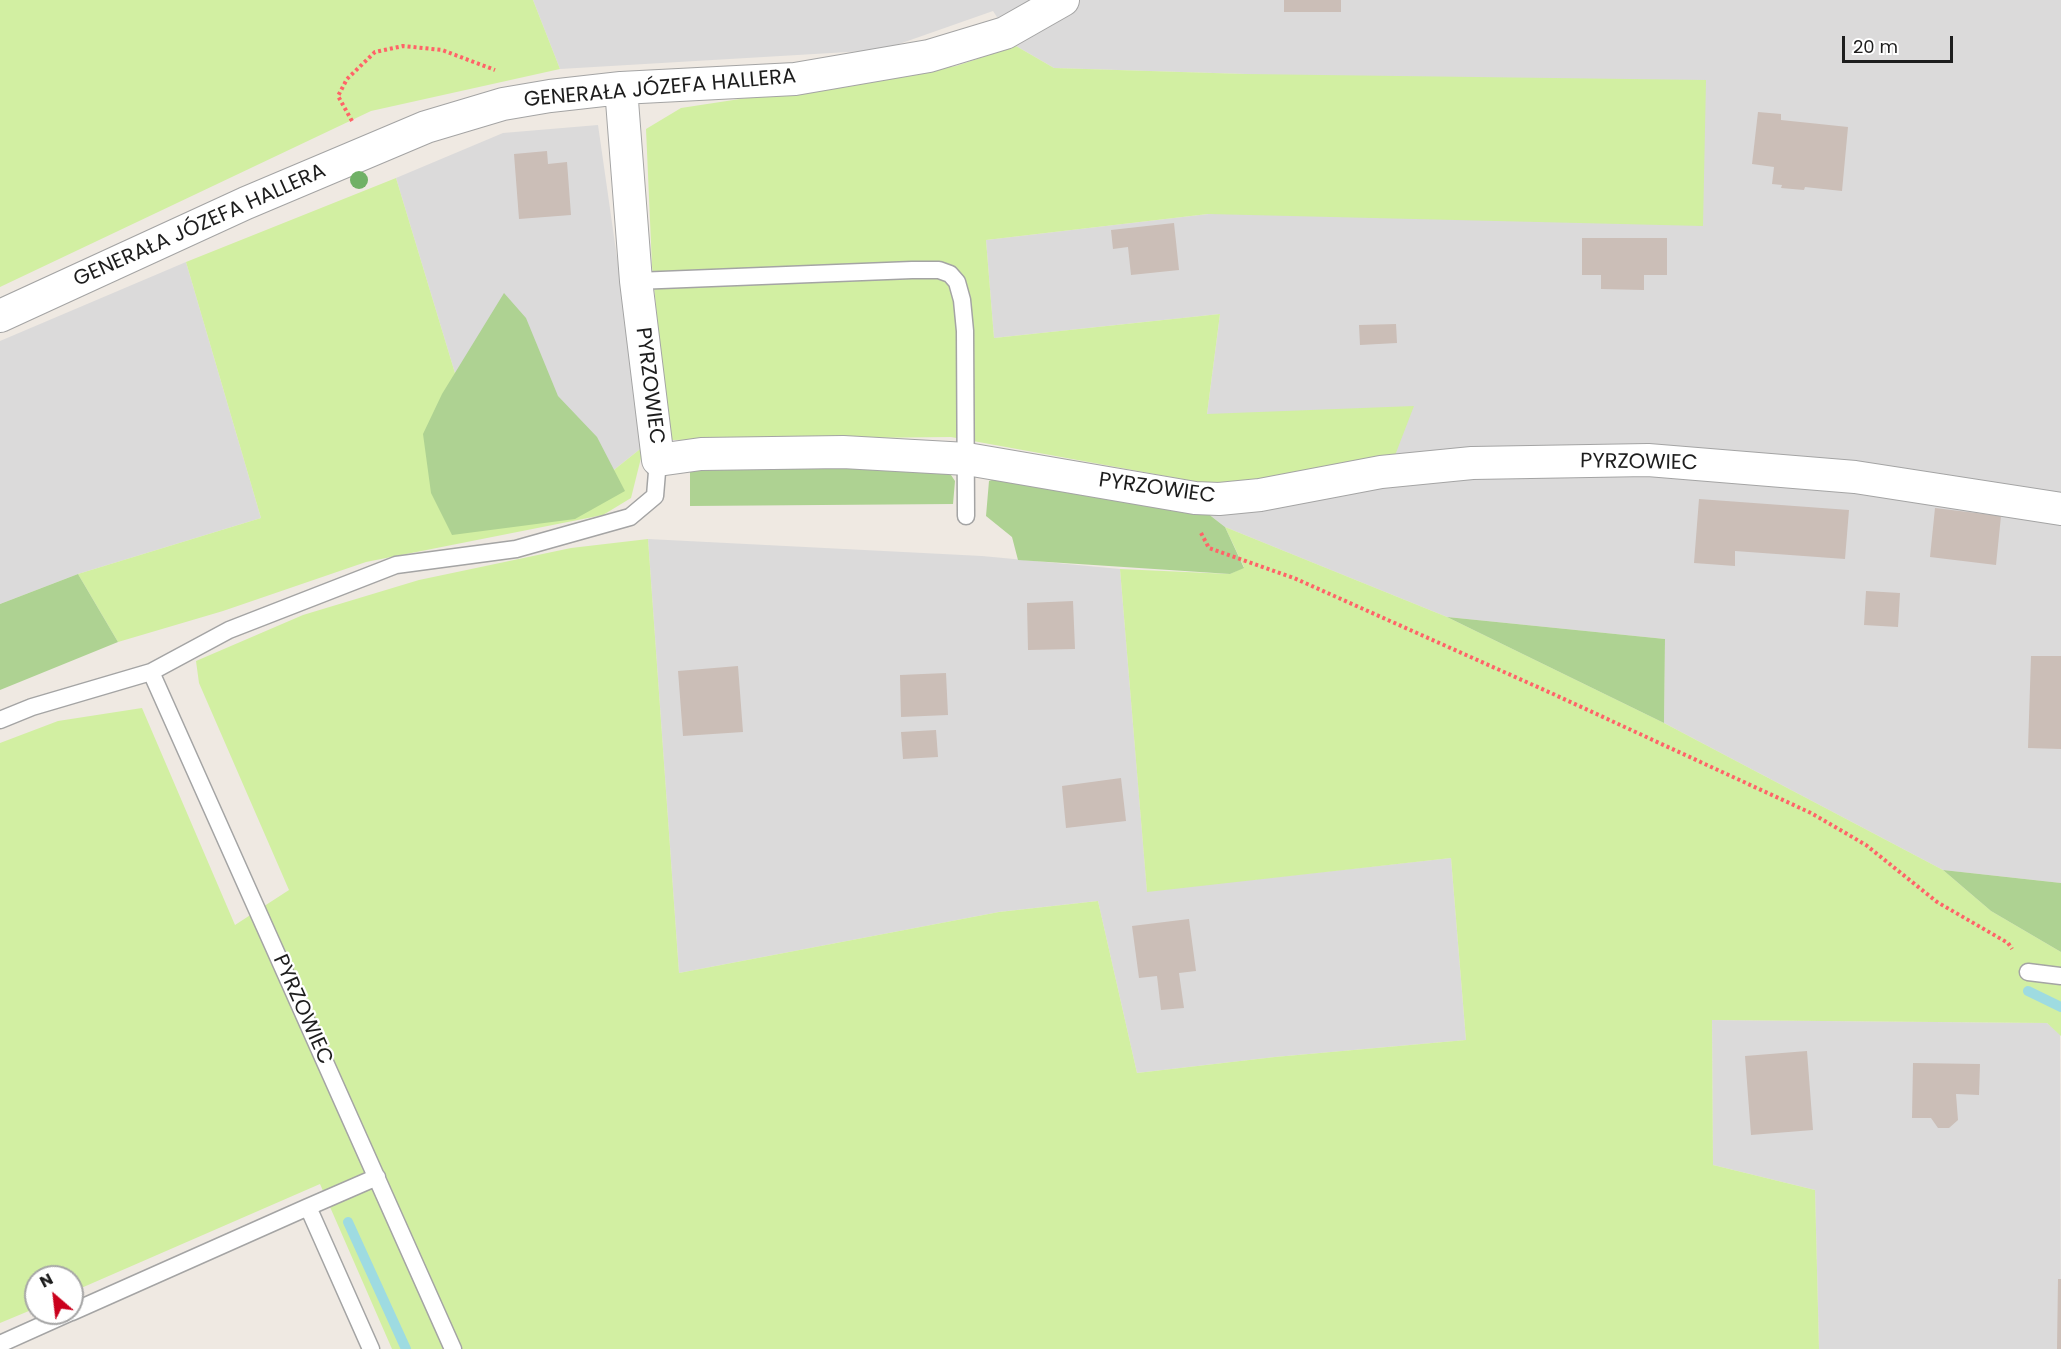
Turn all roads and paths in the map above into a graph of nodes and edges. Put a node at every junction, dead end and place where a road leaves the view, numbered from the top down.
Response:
1 (1063, 0) edge
2 (497, 70) dead end
3 (621, 88) junction
4 (371, 150) junction
5 (636, 281) junction
6 (0, 316) edge
7 (967, 459) junction
8 (658, 460) junction
9 (1196, 498) junction
10 (2061, 509) edge
11 (966, 516) dead end
12 (151, 672) junction
13 (0, 720) edge
14 (2028, 972) joint
15 (2061, 976) edge
16 (376, 1177) junction
17 (308, 1207) junction
18 (84, 1306) edge
19 (42, 1325) edge
20 (0, 1344) edge
21 (371, 1349) edge
22 (453, 1349) edge

1 - 3 street, GENERAŁA JÓZEFA HALLERA
2 - 4 path
3 - 4 street, GENERAŁA JÓZEFA HALLERA
3 - 5 street, PYRZOWIEC
4 - 6 street, GENERAŁA JÓZEFA HALLERA
5 - 7 lane
5 - 8 street, PYRZOWIEC
7 - 8 street, PYRZOWIEC
7 - 9 street, PYRZOWIEC
7 - 11 lane
8 - 12 lane
9 - 10 street, PYRZOWIEC
9 - 14 path
12 - 13 lane
12 - 16 lane, PYRZOWIEC
14 - 15 lane
16 - 17 lane
16 - 22 lane, PYRZOWIEC
17 - 18 lane
17 - 21 lane
19 - 20 lane

